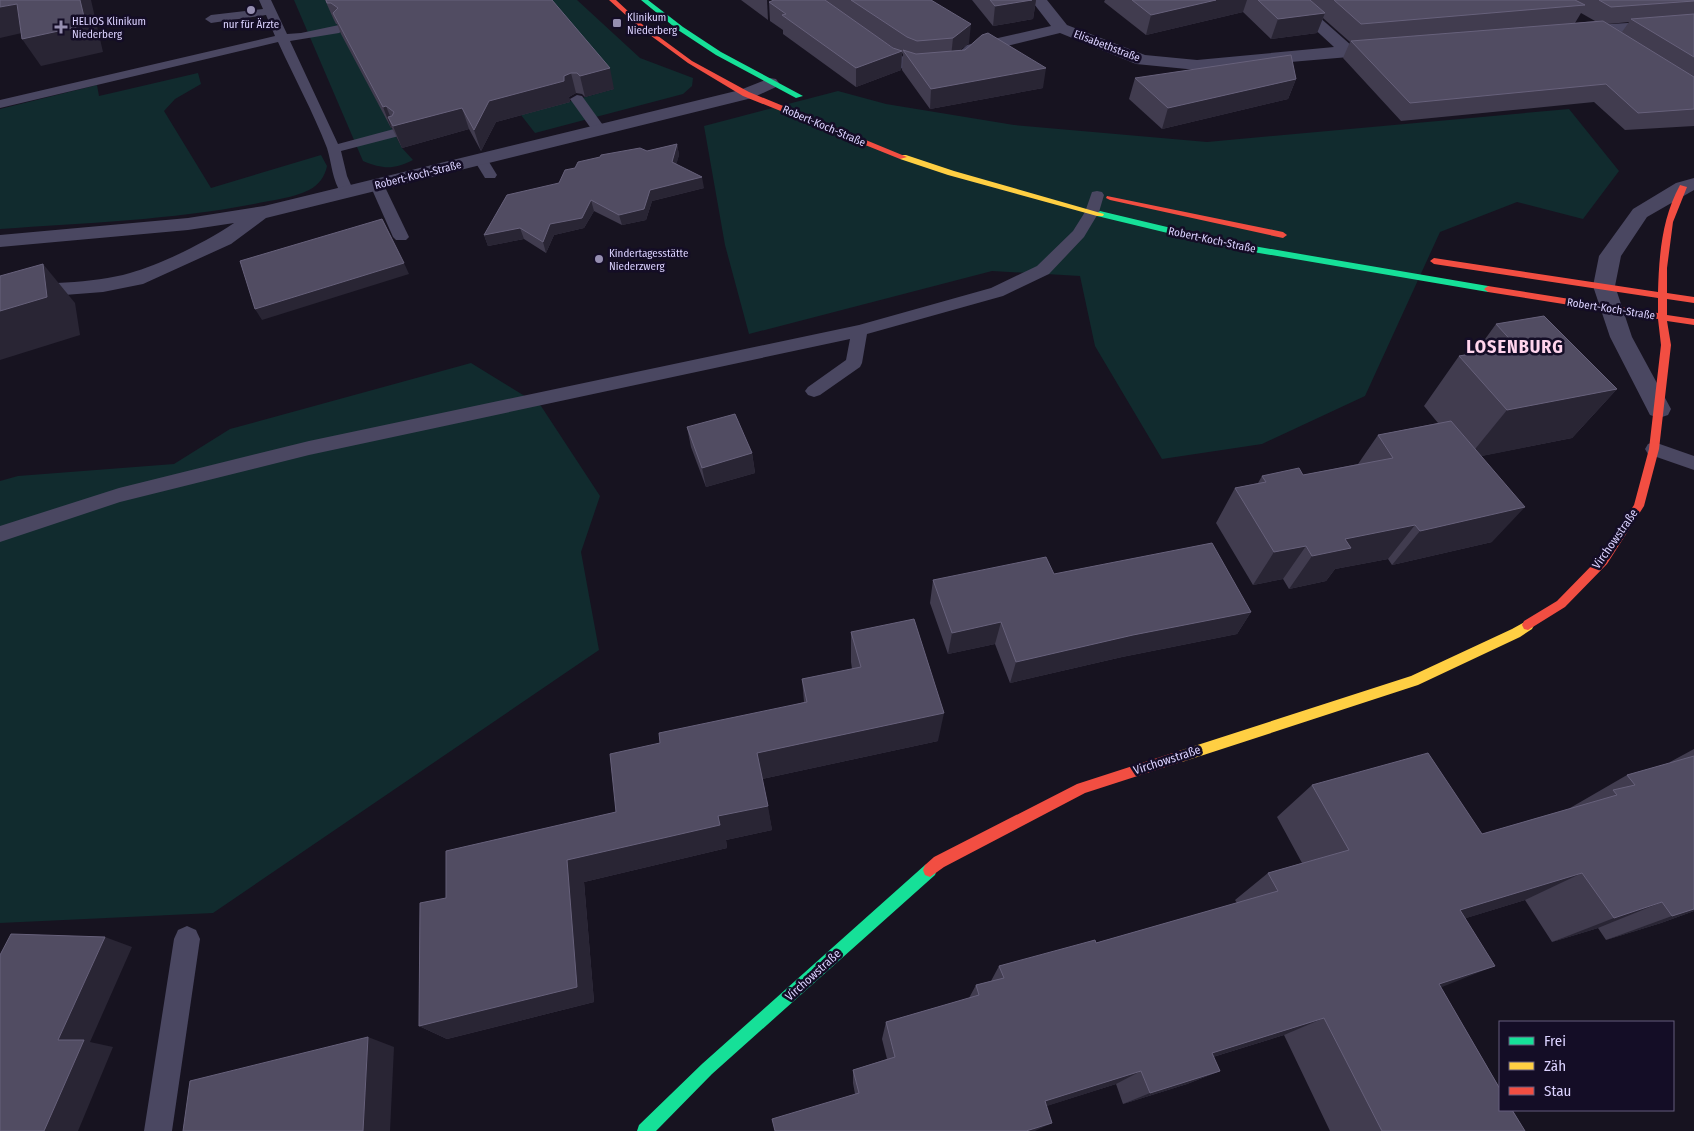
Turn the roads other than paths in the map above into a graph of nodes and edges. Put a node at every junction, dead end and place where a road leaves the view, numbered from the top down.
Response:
1 (612, 0) edge
2 (644, 0) edge
3 (1039, 0) edge
4 (1290, 0) edge
5 (267, 5) edge
6 (1573, 17) edge
7 (211, 19) dead end
8 (1694, 24) edge
9 (1061, 28) junction
10 (339, 29) edge
11 (1596, 30) junction
12 (854, 31) edge
13 (1558, 33) edge
14 (281, 38) junction
15 (1616, 43) edge
16 (1404, 46) edge
17 (1349, 52) junction
18 (770, 83) junction
19 (746, 94) junction
20 (578, 100) dead end
21 (812, 102) dead end
22 (0, 104) edge
23 (600, 131) junction
24 (394, 133) edge
25 (335, 155) junction
26 (377, 185) junction
27 (1689, 185) edge
28 (347, 192) junction
29 (1092, 194) joint
30 (264, 212) junction
31 (1092, 212) junction
32 (401, 237) dead end
33 (1297, 238) dead end
34 (0, 241) edge
35 (1419, 259) dead end
36 (1604, 286) junction
37 (0, 293) edge
38 (1662, 295) junction
39 (1694, 300) edge
40 (1612, 309) junction
41 (1662, 317) junction
42 (1694, 322) edge
43 (859, 331) junction
44 (814, 391) dead end
45 (1659, 409) junction
46 (1654, 449) junction
47 (1694, 463) edge
48 (0, 534) edge
49 (187, 939) dead end
50 (158, 1131) edge
51 (644, 1131) edge

1 - 19 street, Robert-Koch-Straße
2 - 18 street, Robert-Koch-Straße
3 - 9 street
4 - 17 street
5 - 7 lane
5 - 14 lane
6 - 11 street
8 - 11 street
9 - 12 street, Elisabethstraße
9 - 17 street, Elisabethstraße
10 - 14 lane
11 - 13 street
11 - 15 street
14 - 22 lane
14 - 25 lane
16 - 17 street, Elisabethstraße
18 - 19 street, Robert-Koch-Straße
18 - 21 street, Robert-Koch-Straße
19 - 23 street, Robert-Koch-Straße
19 - 31 street, Robert-Koch-Straße
20 - 23 lane
23 - 26 street, Robert-Koch-Straße
24 - 25 lane
25 - 28 lane
26 - 28 street, Robert-Koch-Straße
26 - 32 lane
27 - 36 street
27 - 38 street, Virchowstraße
28 - 30 street, Robert-Koch-Straße
29 - 31 lane
29 - 33 street, Robert-Koch-Straße
30 - 34 street, Robert-Koch-Straße
30 - 37 street, Robert-Koch-Straße
31 - 40 street, Robert-Koch-Straße
31 - 43 lane
35 - 36 street, Robert-Koch-Straße
36 - 38 street, Robert-Koch-Straße
36 - 40 street
38 - 39 street, Robert-Koch-Straße
38 - 41 street, Virchowstraße
40 - 41 street, Robert-Koch-Straße
40 - 45 street
41 - 42 street, Robert-Koch-Straße
41 - 45 street, Virchowstraße
43 - 44 lane
43 - 48 lane
45 - 46 street, Virchowstraße
46 - 47 lane
46 - 51 street, Virchowstraße
49 - 50 lane

